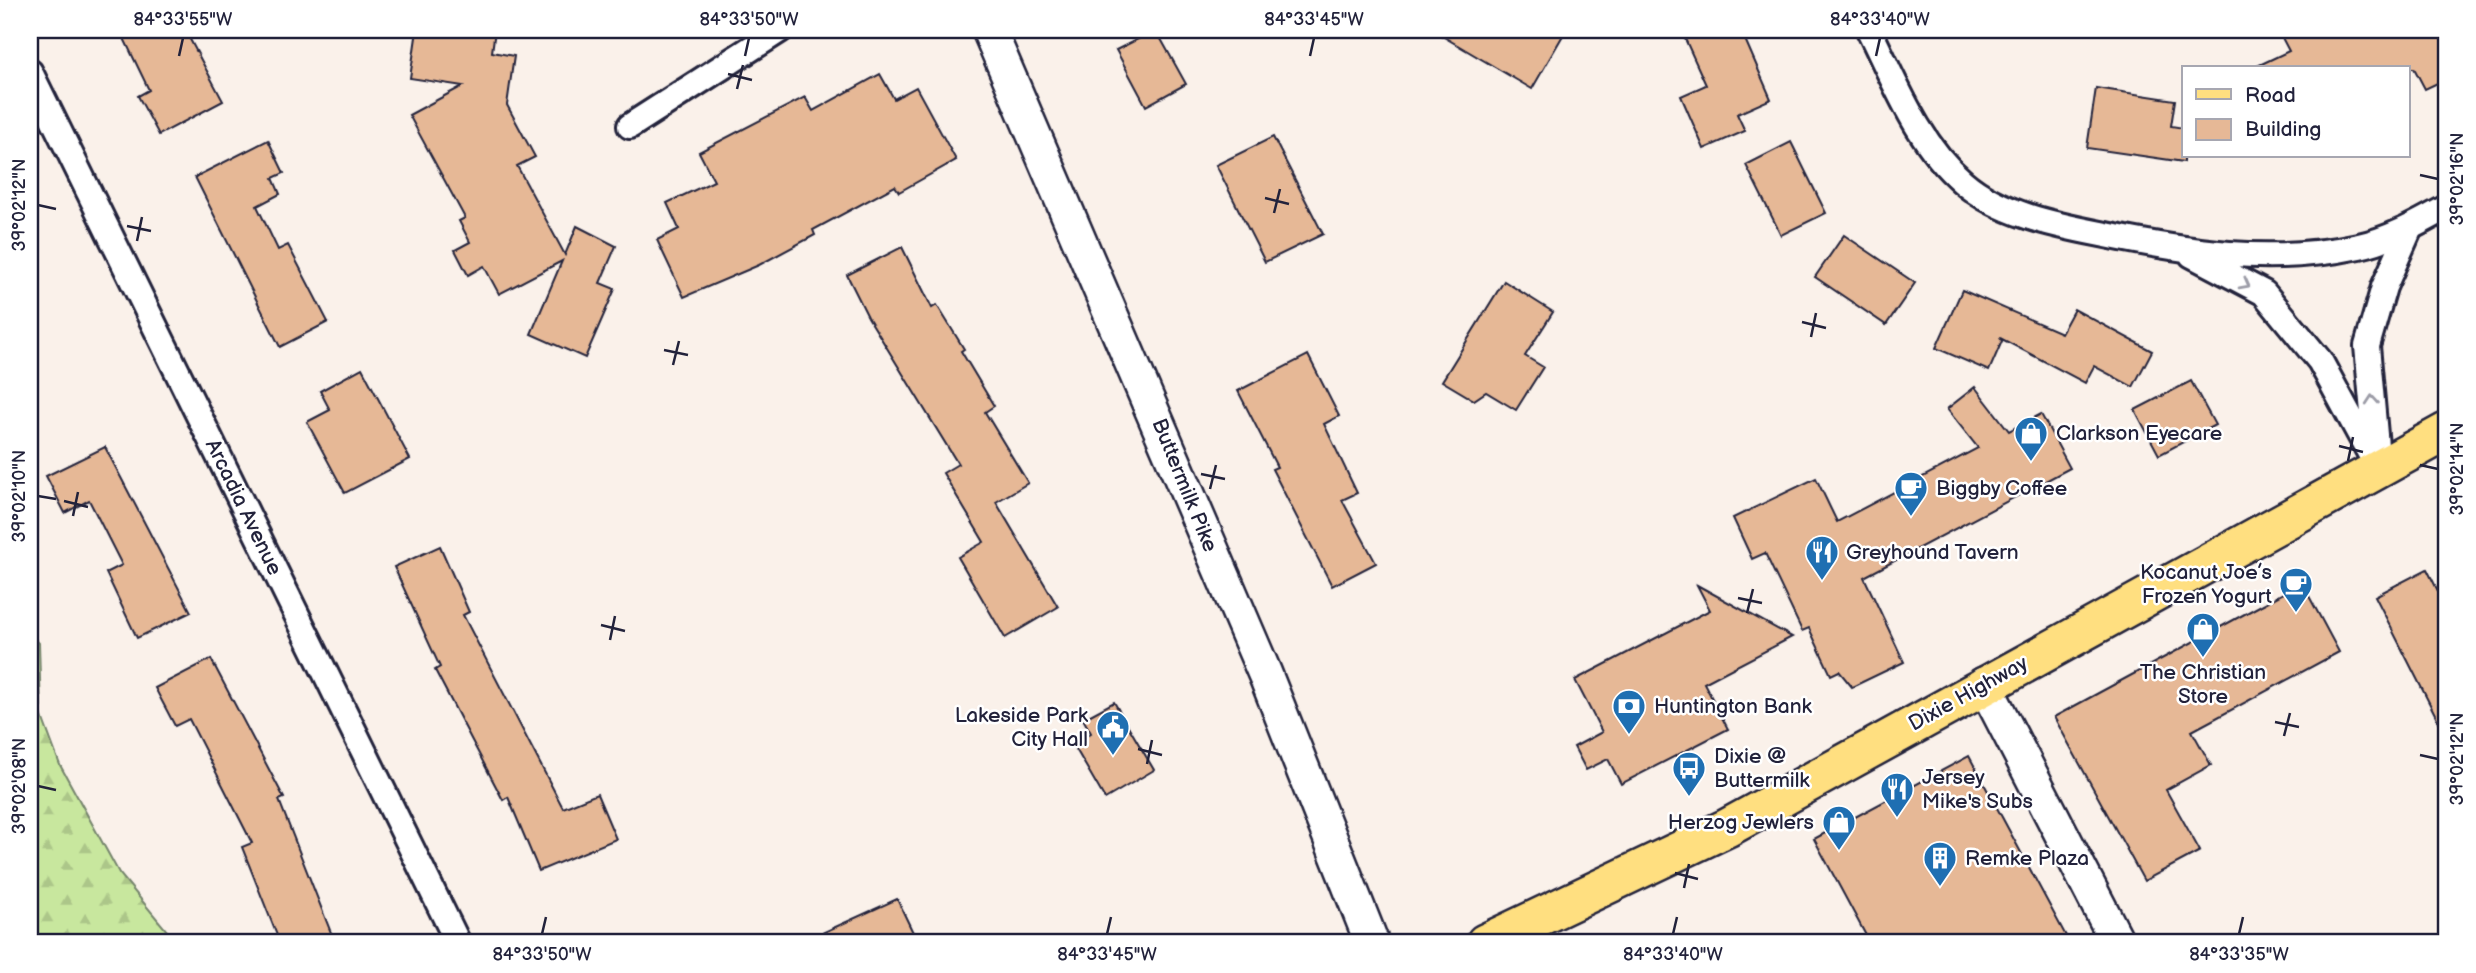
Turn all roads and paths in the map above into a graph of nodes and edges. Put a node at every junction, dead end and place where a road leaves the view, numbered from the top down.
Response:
1 (780, 30) edge
2 (989, 30) edge
3 (1869, 30) edge
4 (30, 72) edge
5 (630, 126) dead end
6 (2446, 208) edge
7 (2410, 228) junction
8 (2185, 252) junction
9 (2446, 432) edge
10 (2378, 468) junction
11 (1984, 684) junction
12 (458, 943) edge
13 (1372, 943) edge
14 (1485, 943) edge
15 (2118, 943) edge

1 - 5 street
2 - 13 main road, Buttermilk Pike
3 - 8 street
4 - 12 street, Arcadia Avenue
6 - 7 street
7 - 8 street
10 -> 7 street
8 -> 10 street
9 - 10 main road, Dixie Highway
10 - 11 main road, Dixie Highway
11 - 14 main road, Dixie Highway
11 - 15 main road

